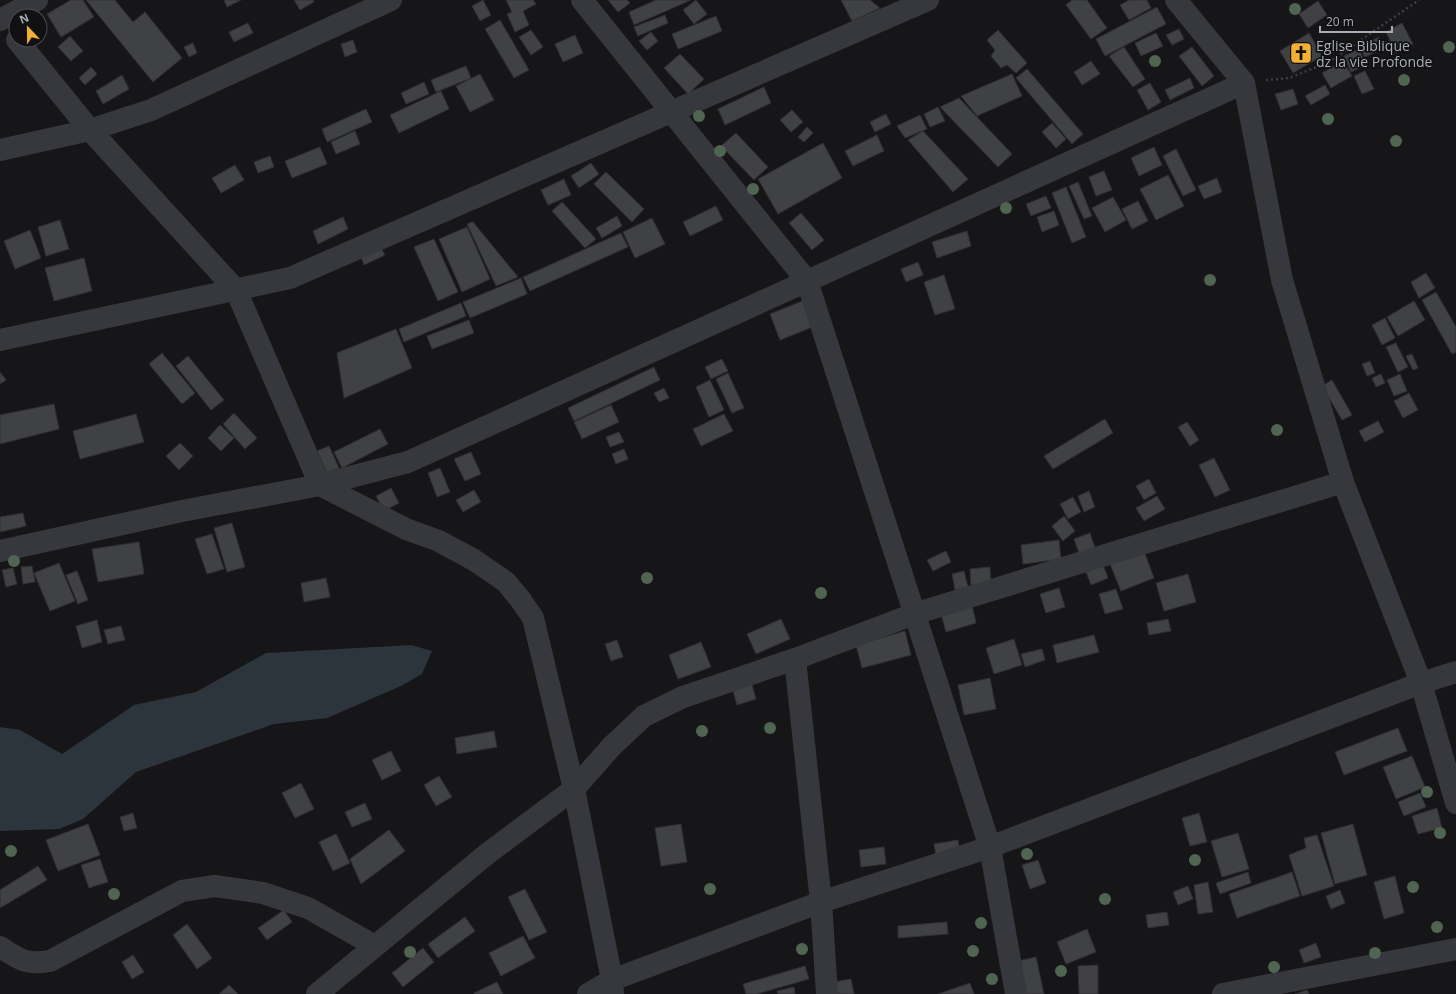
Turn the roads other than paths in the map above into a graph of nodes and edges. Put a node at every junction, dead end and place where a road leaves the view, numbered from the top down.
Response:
1 (37, 0) edge
2 (391, 0) edge
3 (582, 0) edge
4 (928, 0) edge
5 (1176, 0) edge
6 (0, 20) edge
7 (8, 30) edge
8 (23, 48) edge
9 (1244, 83) junction
10 (670, 111) junction
11 (90, 130) junction
12 (0, 150) edge
13 (807, 281) junction
14 (236, 290) junction
15 (0, 340) edge
16 (1343, 482) junction
17 (320, 485) junction
18 (0, 551) edge
19 (914, 614) junction
20 (795, 659) junction
21 (1456, 672) edge
22 (1421, 683) junction
23 (574, 789) junction
24 (1456, 804) edge
25 (990, 847) junction
26 (821, 902) junction
27 (376, 946) junction
28 (0, 947) edge
29 (1456, 949) edge
30 (613, 987) edge
31 (317, 994) edge
32 (588, 994) edge
33 (827, 994) edge
34 (1016, 994) edge
35 (1222, 994) edge

1 - 6 street
2 - 11 street
3 - 10 street
4 - 10 street
5 - 9 street
6 - 7 street
8 - 11 street
9 - 13 street
9 - 16 street
10 - 13 street
10 - 14 street
11 - 12 street
11 - 14 street
13 - 17 street
13 - 19 street
14 - 15 street
14 - 17 street
16 - 19 street
16 - 22 street
17 - 18 street
17 - 23 street
19 - 20 street
19 - 25 street
20 - 23 street
20 - 26 street
21 - 22 street
22 - 24 street
22 - 25 street
23 - 27 street
23 - 30 street
25 - 26 street
25 - 34 street
26 - 30 street
26 - 33 street
27 - 28 street
27 - 31 street
29 - 35 street
30 - 32 street

